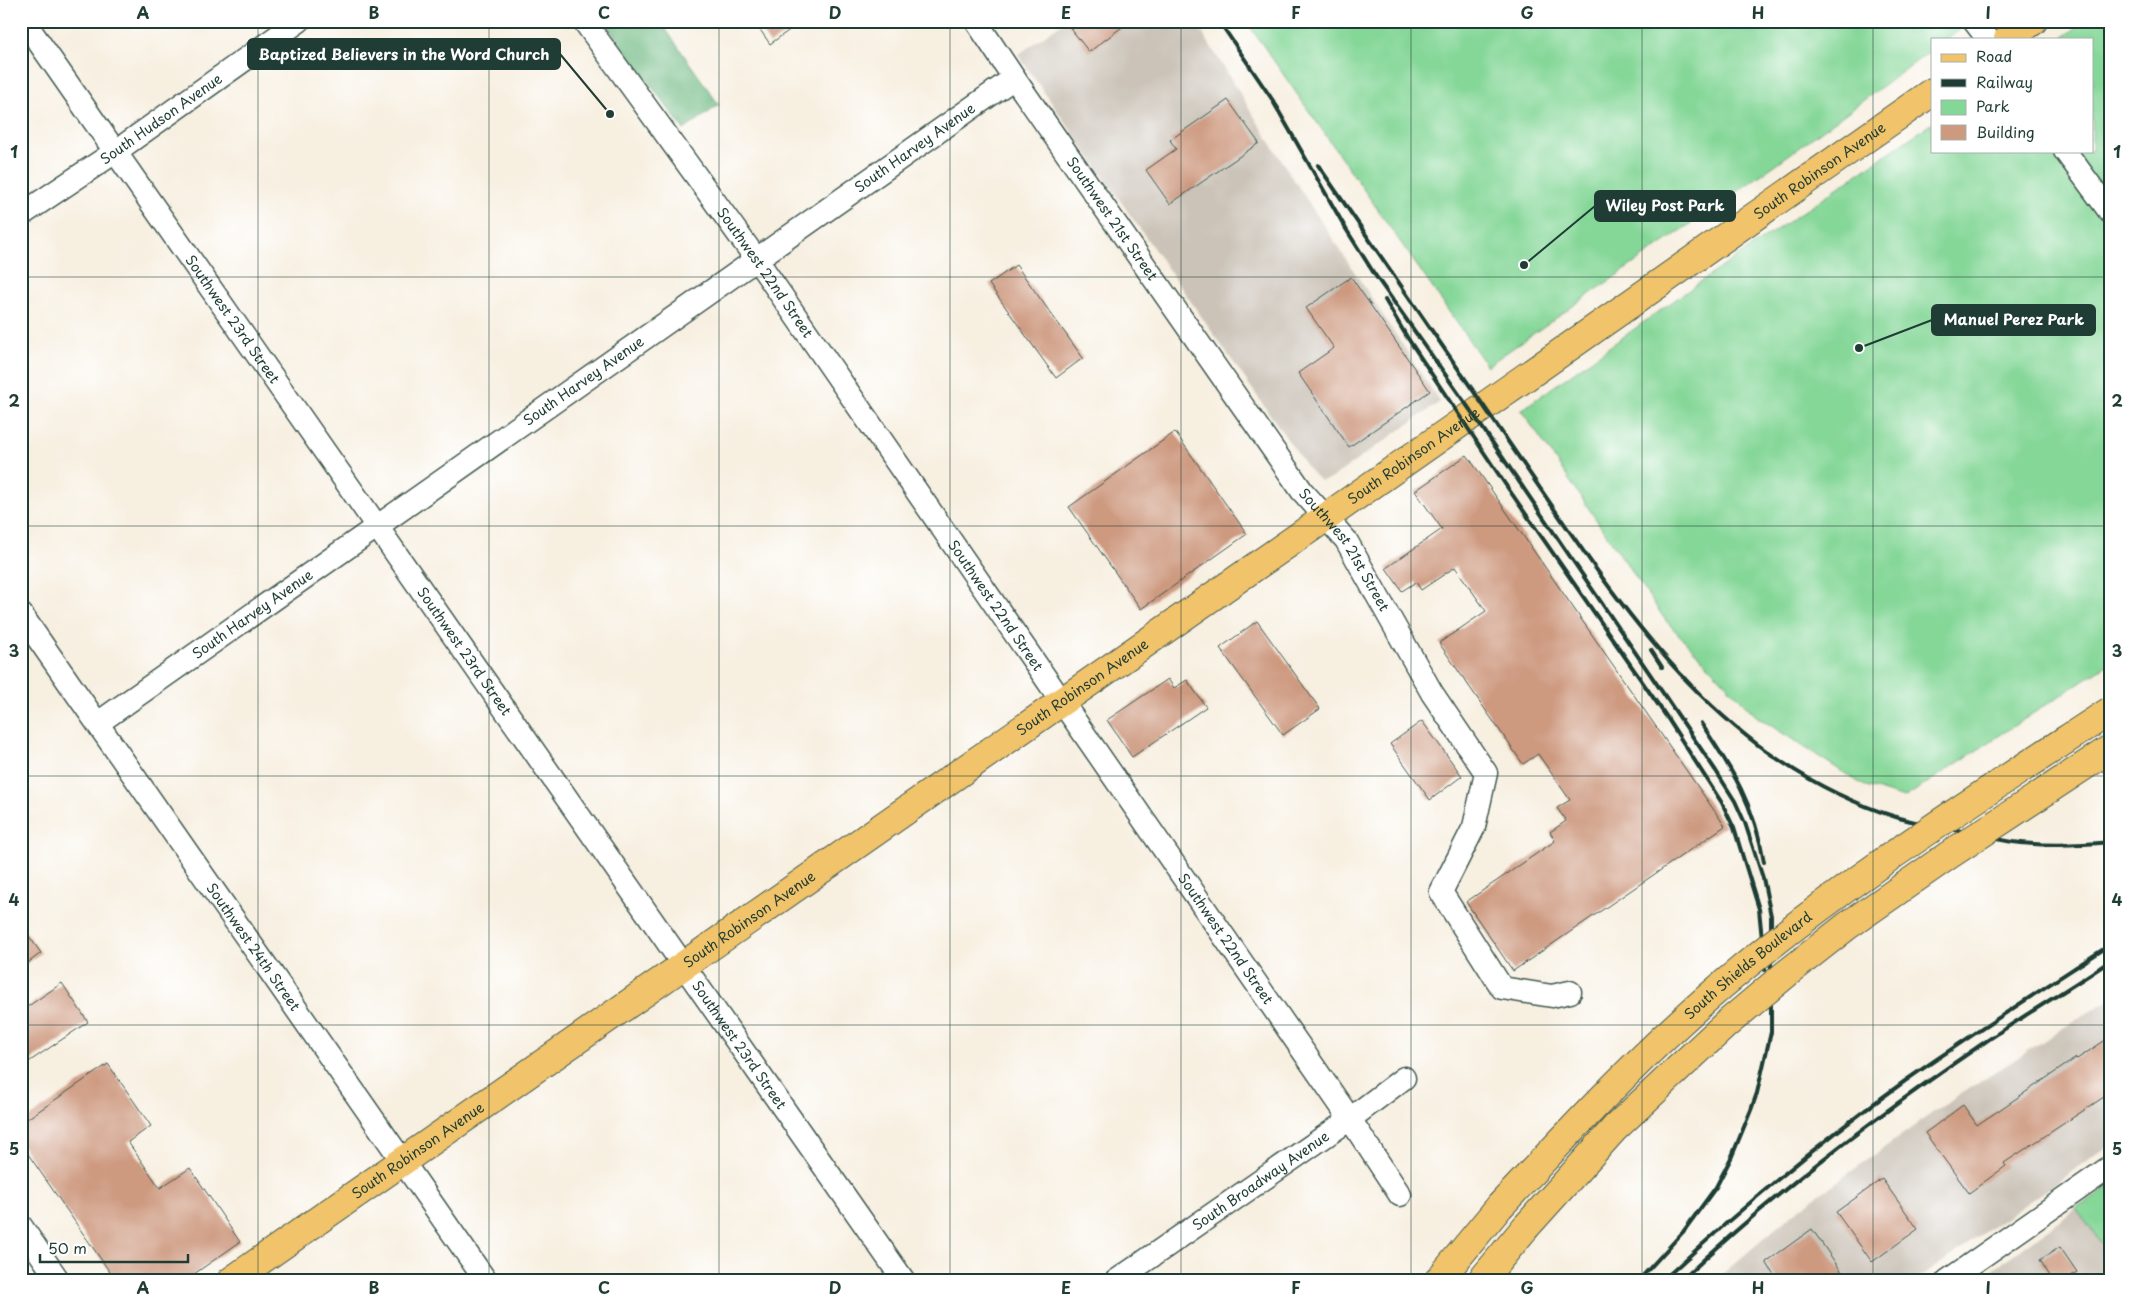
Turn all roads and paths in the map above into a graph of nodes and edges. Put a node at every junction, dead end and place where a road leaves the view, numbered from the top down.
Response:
1 (24, 21) edge
2 (299, 21) edge
3 (584, 21) edge
4 (976, 21) edge
5 (1974, 21) edge
6 (2033, 21) edge
7 (1987, 38) edge
8 (2009, 38) edge
9 (1014, 78) junction
10 (1931, 93) edge
11 (115, 152) junction
12 (2066, 152) edge
13 (2110, 212) edge
14 (21, 216) edge
15 (757, 260) junction
16 (1326, 518) junction
17 (377, 527) junction
18 (21, 614) edge
19 (1061, 702) junction
20 (2110, 710) edge
21 (98, 723) junction
22 (2110, 749) edge
23 (683, 966) junction
24 (1570, 992) dead end
25 (1404, 1078) dead end
26 (1350, 1119) junction
27 (403, 1162) junction
28 (2110, 1167) edge
29 (1400, 1195) dead end
30 (21, 1226) edge
31 (1970, 1274) edge
32 (59, 1281) edge
33 (232, 1281) edge
34 (486, 1281) edge
35 (904, 1281) edge
36 (1116, 1281) edge
37 (1438, 1281) edge
38 (1481, 1281) edge
39 (1947, 1281) edge

1 - 11 street, Southwest 23rd Street
2 - 11 street, South Hudson Avenue
3 - 15 street, Southwest 22nd Street
4 - 9 street
5 - 7 street
6 - 8 main road
9 - 15 street, South Harvey Avenue
9 - 16 street, Southwest 21st Street
10 - 16 main road, South Robinson Avenue
11 - 14 street, South Hudson Avenue
11 - 17 street, Southwest 23rd Street
12 - 13 street
15 - 17 street, South Harvey Avenue
15 - 19 street, Southwest 22nd Street
16 - 19 main road, South Robinson Avenue
16 - 24 street, Southwest 21st Street
17 - 21 street, South Harvey Avenue
17 - 23 street, Southwest 23rd Street
18 - 21 street, Southwest 24th Street
19 - 23 main road, South Robinson Avenue
19 - 26 street, Southwest 22nd Street
20 - 37 main road, South Shields Boulevard, bridge
21 - 27 street, Southwest 24th Street
22 - 38 main road, bridge
23 - 27 main road, South Robinson Avenue
23 - 35 street, Southwest 23rd Street
25 - 26 street, South Broadway Avenue
26 - 29 street, Southwest 22nd Street
26 - 36 street, South Broadway Avenue
27 - 33 main road, South Robinson Avenue
27 - 34 street, Southwest 24th Street
28 - 31 street
30 - 32 street
31 - 39 street

